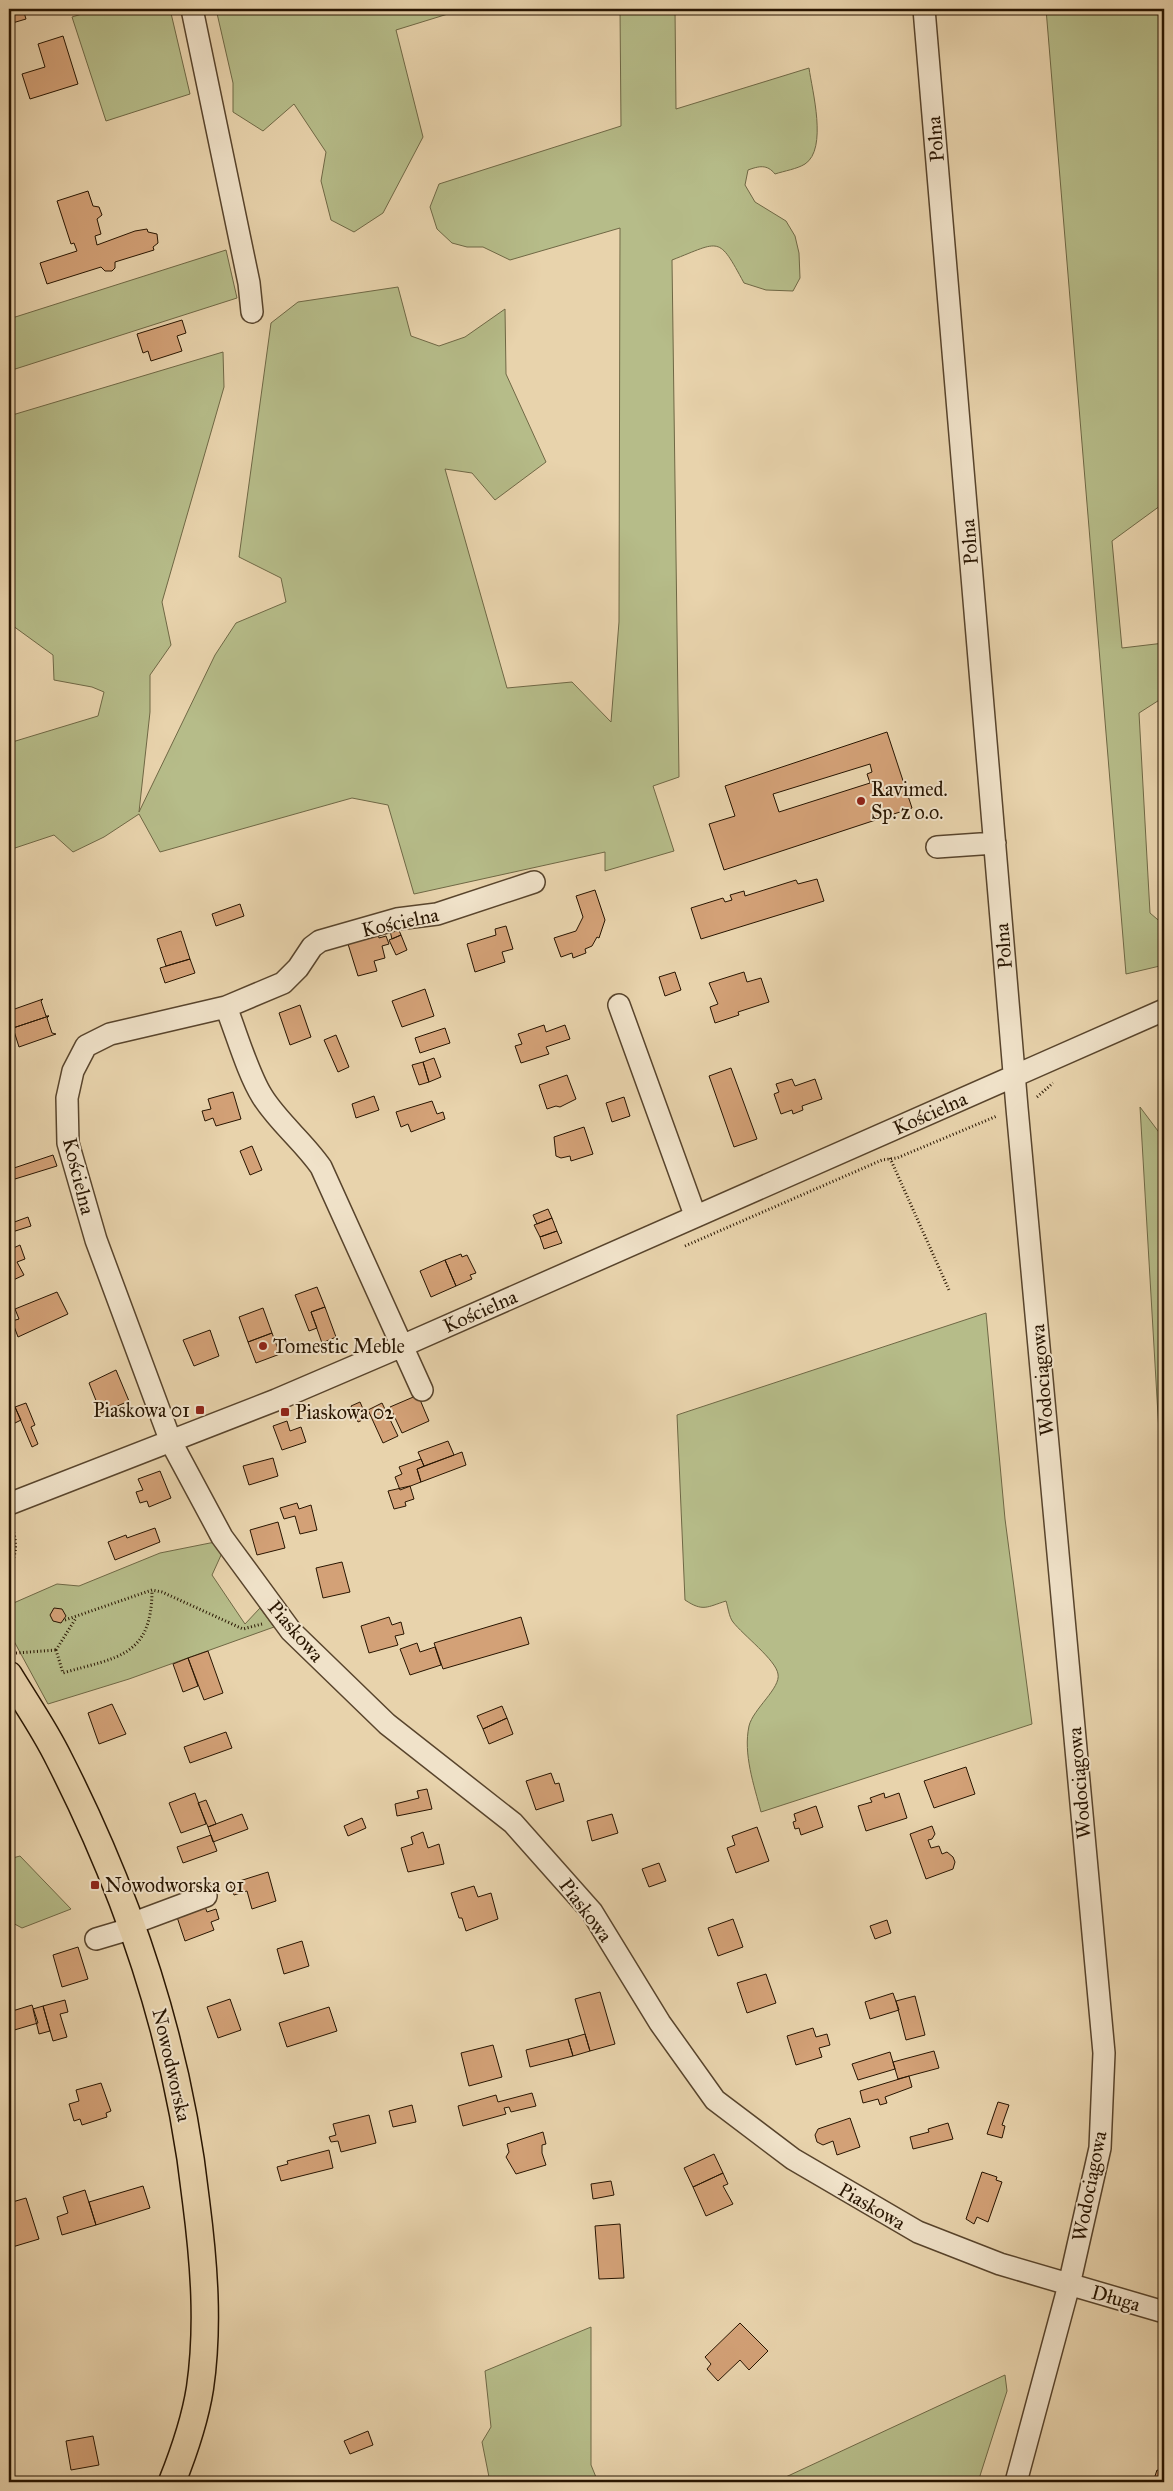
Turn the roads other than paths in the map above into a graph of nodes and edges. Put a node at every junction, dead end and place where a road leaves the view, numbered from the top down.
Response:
1 (192, 9) edge
2 (924, 9) edge
3 (252, 312) dead end
4 (994, 843) junction
5 (937, 847) dead end
6 (534, 882) dead end
7 (619, 1005) dead end
8 (226, 1007) junction
9 (1164, 1010) edge
10 (1014, 1076) junction
11 (696, 1215) junction
12 (402, 1346) junction
13 (422, 1390) dead end
14 (171, 1442) junction
15 (9, 1504) edge
16 (11, 1664) edge
17 (206, 1896) dead end
18 (132, 1926) junction
19 (96, 1939) dead end
20 (1068, 2285) junction
21 (1164, 2312) edge
22 (172, 2482) edge
23 (1016, 2482) edge

1 - 3 street
2 - 4 street, Polna
4 - 5 street
4 - 10 street, Polna
6 - 8 street, Kościelna
7 - 11 street
8 - 12 street
8 - 14 street, Kościelna
9 - 10 street, Kościelna
10 - 11 street, Kościelna
10 - 20 street, Wodociągowa
11 - 12 street, Kościelna
12 - 13 street
12 - 14 street, Kościelna
14 - 15 street, Kościelna
14 - 20 street, Piaskowa
16 - 18 main road, Nowodworska
17 - 18 street
18 - 19 street
18 - 22 main road, Nowodworska
20 - 21 street, Długa
20 - 23 street, Wodociągowa

